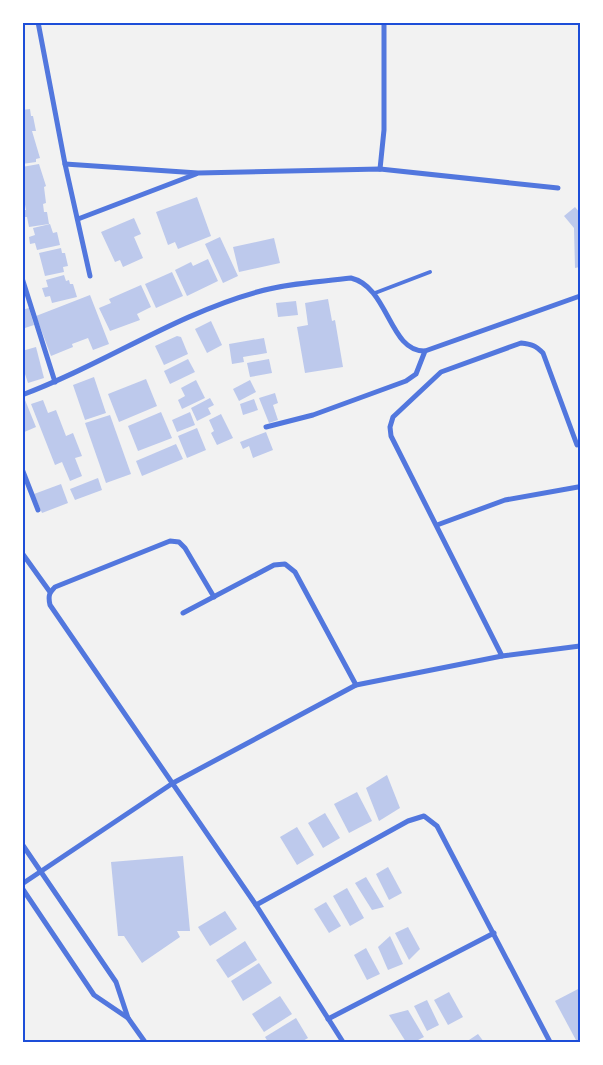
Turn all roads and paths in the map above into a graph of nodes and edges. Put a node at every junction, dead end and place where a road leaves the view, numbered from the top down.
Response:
1 (38, 22) edge
2 (384, 22) edge
3 (65, 164) junction
4 (380, 169) junction
5 (198, 174) junction
6 (558, 188) dead end
7 (78, 219) junction
8 (430, 272) dead end
9 (90, 276) dead end
10 (22, 278) edge
11 (374, 293) junction
12 (580, 296) edge
13 (425, 351) junction
14 (55, 382) junction
15 (22, 395) edge
16 (266, 427) dead end
17 (577, 445) dead end
18 (22, 469) edge
19 (578, 487) dead end
20 (38, 510) dead end
21 (437, 525) junction
22 (22, 553) edge
23 (50, 592) junction
24 (214, 597) junction
25 (183, 613) dead end
26 (580, 646) edge
27 (502, 656) junction
28 (356, 685) junction
29 (173, 783) junction
30 (22, 844) edge
31 (41, 872) junction
32 (22, 884) edge
33 (22, 888) edge
34 (256, 905) junction
35 (494, 934) junction
36 (128, 1018) junction
37 (328, 1019) junction
38 (145, 1042) edge
39 (343, 1042) edge
40 (550, 1042) edge

1 - 3 street
2 - 4 street
3 - 5 street
3 - 7 street
4 - 5 street
4 - 6 street
5 - 7 street
7 - 9 street
8 - 11 lane
10 - 14 street
11 - 13 street
11 - 14 street
12 - 13 street
13 - 16 street
14 - 15 street
17 - 21 street
18 - 20 street
19 - 21 street
21 - 27 street
22 - 23 street
23 - 24 street
23 - 29 street
24 - 25 street
24 - 28 street
26 - 27 street
27 - 28 street
28 - 29 street
29 - 31 street
29 - 34 street
30 - 31 street
31 - 32 street
31 - 36 street
33 - 36 street
34 - 35 street
34 - 37 street
35 - 37 street
35 - 40 street
36 - 38 street
37 - 39 street

